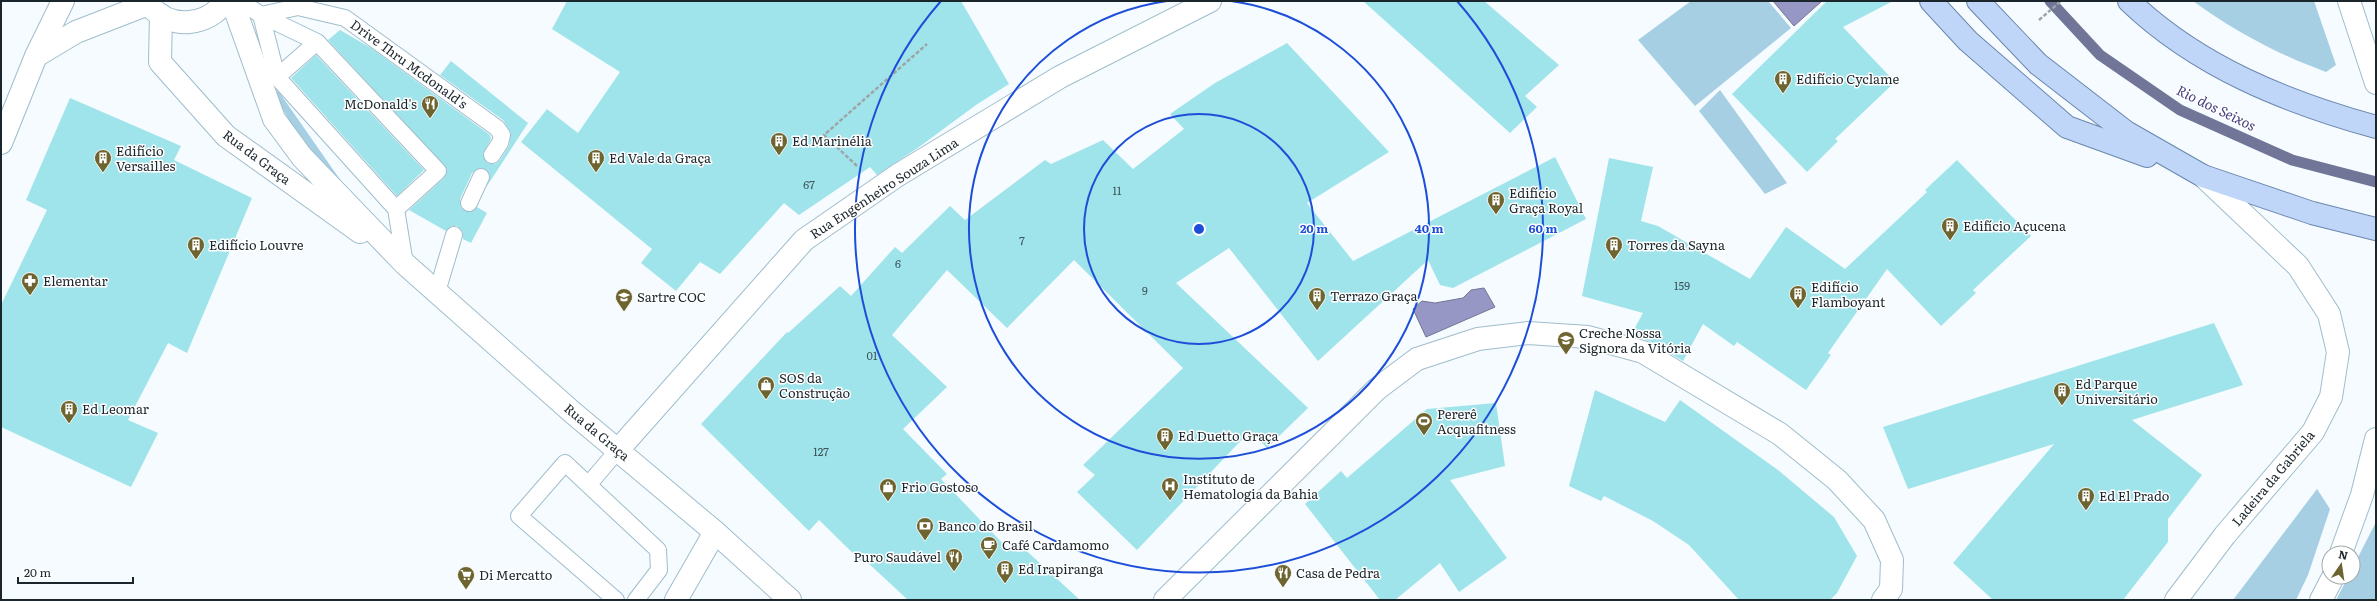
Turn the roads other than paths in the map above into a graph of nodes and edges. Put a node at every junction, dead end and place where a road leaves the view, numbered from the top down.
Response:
1 (63, 1) edge
2 (225, 1) edge
3 (232, 1) edge
4 (240, 1) edge
5 (1210, 1) edge
6 (1931, 1) edge
7 (1978, 1) edge
8 (2129, 1) edge
9 (2349, 1) edge
10 (152, 6) edge
11 (261, 15) junction
12 (317, 42) junction
13 (36, 56) junction
14 (277, 77) junction
15 (2376, 83) edge
16 (2376, 127) edge
17 (1, 143) edge
18 (492, 155) dead end
19 (2203, 176) junction
20 (481, 177) dead end
21 (469, 203) dead end
22 (396, 209) junction
23 (2376, 229) edge
24 (454, 235) dead end
25 (405, 264) junction
26 (437, 292) junction
27 (2376, 439) edge
28 (618, 450) junction
29 (589, 484) junction
30 (714, 532) junction
31 (2344, 545) edge
32 (2329, 585) edge
33 (616, 600) edge
34 (636, 600) edge
35 (676, 600) edge
36 (790, 600) edge
37 (1165, 600) edge
38 (1884, 600) edge
39 (2176, 600) edge
40 (2321, 600) edge

1 - 13 main road
2 - 10 main road
3 - 25 main road, Rua da Graça
4 - 11 lane
5 - 28 main road, Rua Engenheiro Souza Lima
6 - 19 main road
7 - 19 main road
8 - 16 main road
9 - 15 main road
10 - 13 main road
10 - 25 main road, Rua da Graça
11 - 12 lane
11 - 14 lane
11 - 18 lane, Drive Thru Mcdonald's
12 - 14 lane
12 - 22 lane
13 - 17 main road
14 - 22 lane
19 - 23 main road
19 - 39 main road, Ladeira da Gabriela
20 - 21 lane
22 - 25 lane
24 - 26 lane
25 - 26 main road, Rua da Graça
26 - 28 main road, Rua da Graça
27 - 31 main road
28 - 29 lane
28 - 30 main road, Rua da Graça
29 - 33 lane
29 - 34 lane
30 - 35 main road
30 - 36 main road, Rua da Graça
32 - 40 main road
37 - 38 main road

